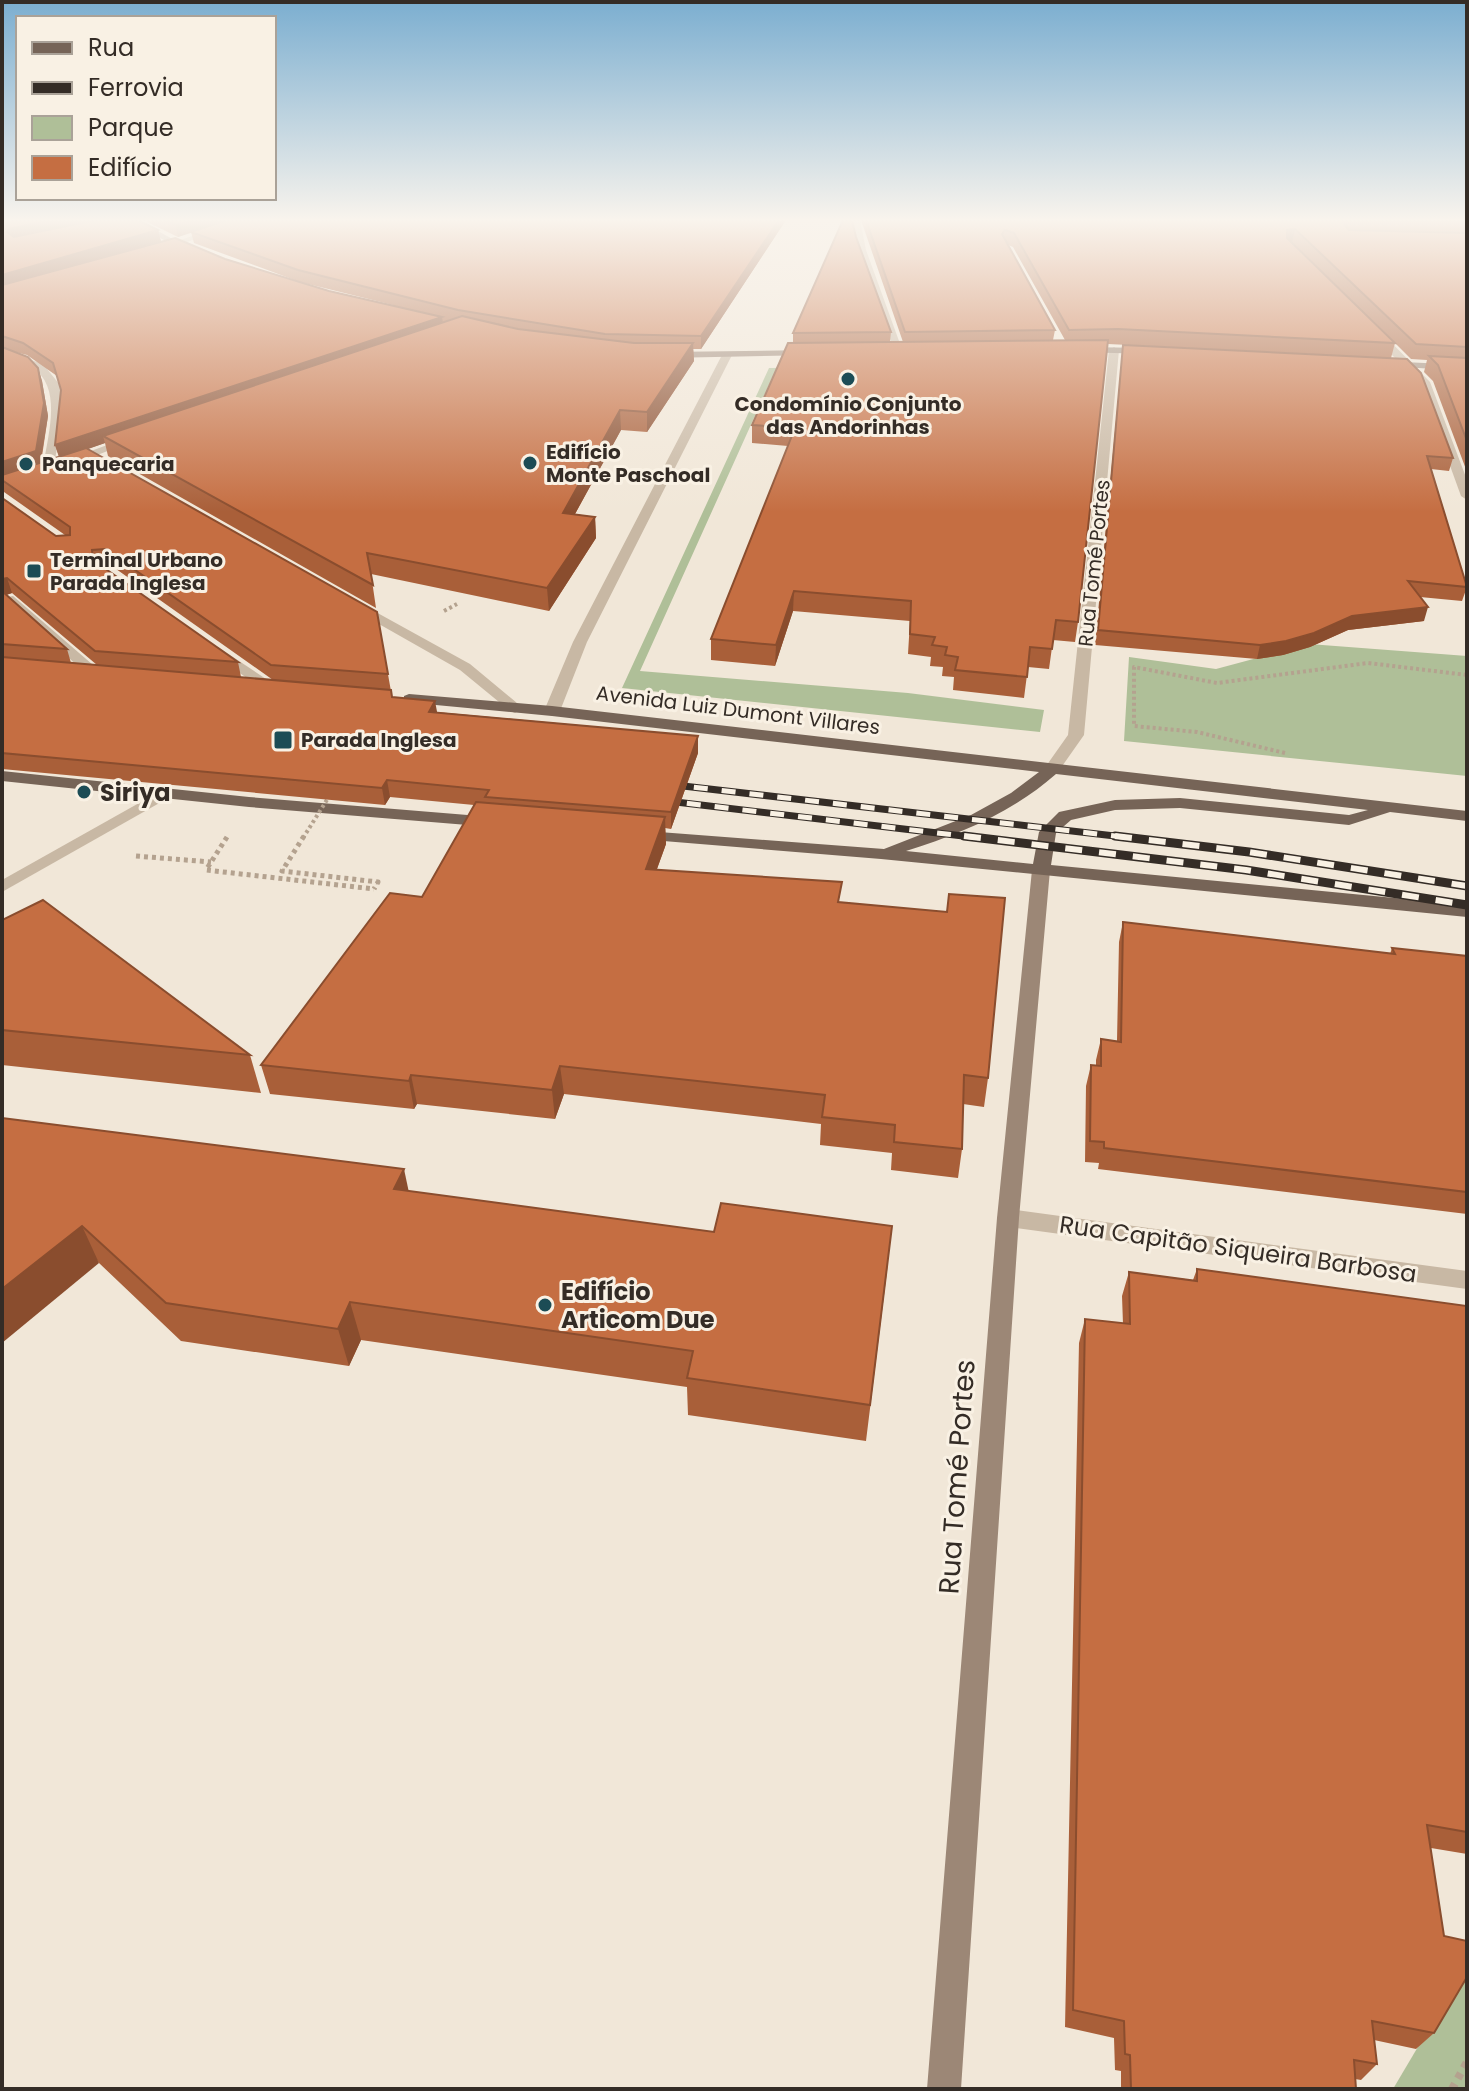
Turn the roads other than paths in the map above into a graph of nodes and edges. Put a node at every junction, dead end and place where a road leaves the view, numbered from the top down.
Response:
1 (891, 318) edge
2 (1363, 321) edge
3 (884, 350) edge
4 (905, 350) joint
5 (1064, 350) edge
6 (1114, 350) junction
7 (1165, 351) edge
8 (821, 352) edge
9 (2, 353) edge
10 (650, 355) edge
11 (727, 355) junction
12 (1379, 362) edge
13 (1410, 364) junction
14 (1467, 368) edge
15 (136, 439) edge
16 (1467, 496) edge
17 (337, 594) edge
18 (13, 600) edge
19 (204, 641) edge
20 (64, 671) edge
21 (102, 674) joint
22 (241, 686) edge
23 (277, 689) joint
24 (386, 698) edge
25 (515, 708) junction
26 (552, 711) junction
27 (1052, 769) junction
28 (2, 776) edge
29 (164, 794) junction
30 (1393, 808) junction
31 (1467, 816) edge
32 (507, 823) edge
33 (616, 832) edge
34 (881, 854) junction
35 (1041, 870) junction
36 (2, 887) edge
37 (1467, 911) edge
38 (1008, 1218) junction
39 (1467, 1280) edge
40 (944, 2089) edge

1 - 4 street
2 - 13 street
3 - 4 main road
5 - 6 main road
6 - 7 main road
6 - 27 street, Rua Tomé Portes
8 - 11 main road
9 - 15 street
10 - 11 main road
11 - 26 street
12 - 13 main road
13 - 14 main road
13 - 16 street
17 - 25 street
18 - 21 street
19 - 23 street
20 - 21 main road
22 - 23 main road
24 - 25 main road, Avenida Luiz Dumont Villares
25 - 26 main road, Avenida Luiz Dumont Villares
26 - 27 main road, Avenida Luiz Dumont Villares
27 - 30 main road, Avenida Luiz Dumont Villares
27 - 34 main road
28 - 29 main road
29 - 32 main road
29 - 36 street
30 - 31 main road, Avenida Luiz Dumont Villares
30 - 35 main road
33 - 34 main road
34 - 35 main road
35 - 37 main road
35 - 38 main road, Rua Tomé Portes
38 - 39 street, Rua Capitão Siqueira Barbosa
38 - 40 main road, Rua Tomé Portes

